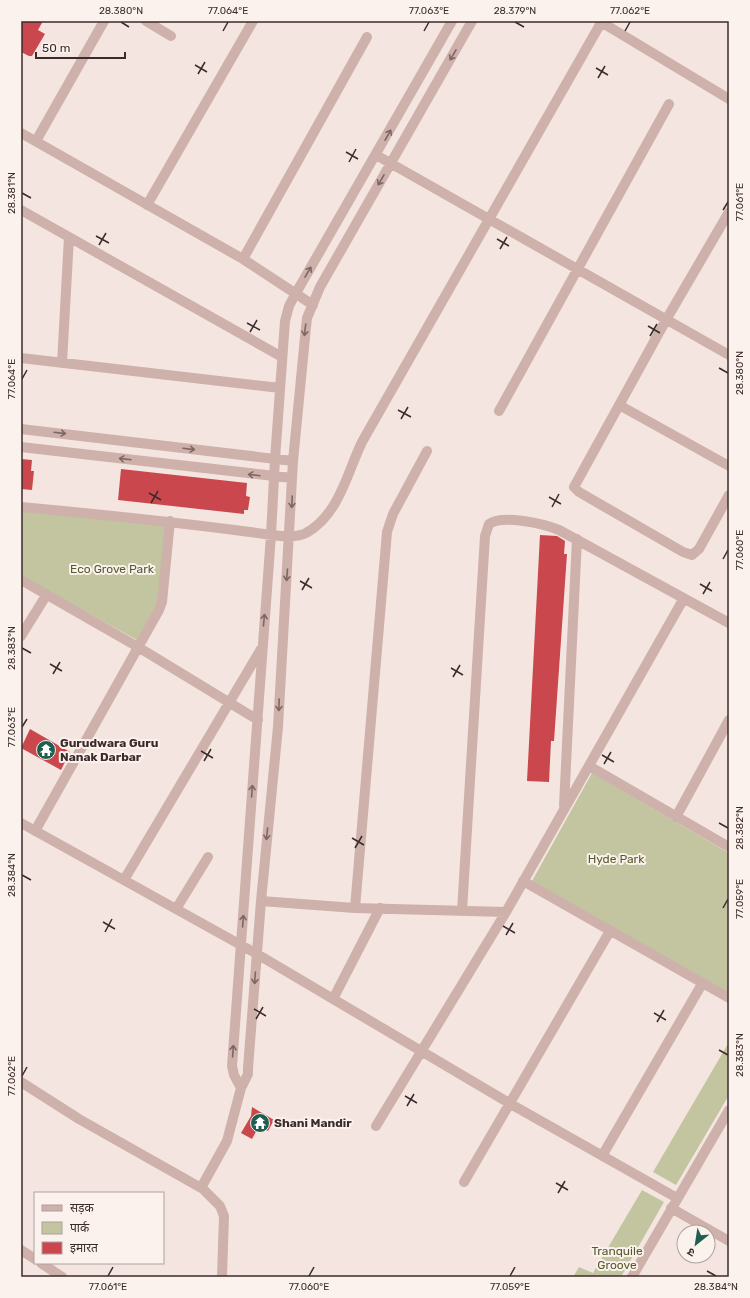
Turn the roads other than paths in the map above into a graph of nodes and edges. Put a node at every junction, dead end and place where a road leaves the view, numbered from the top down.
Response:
1 (104, 21) edge
2 (146, 21) edge
3 (253, 21) edge
4 (452, 21) edge
5 (472, 21) edge
6 (602, 22) edge
7 (171, 36) dead end
8 (367, 37) dead end
9 (729, 99) edge
10 (669, 104) dead end
11 (21, 133) edge
12 (36, 141) junction
13 (376, 155) junction
14 (391, 163) junction
15 (147, 205) junction
16 (21, 210) edge
17 (729, 212) edge
18 (490, 218) junction
19 (69, 237) junction
20 (243, 259) junction
21 (578, 270) junction
22 (296, 293) junction
23 (313, 305) junction
24 (666, 320) junction
25 (729, 355) edge
26 (282, 357) junction
27 (21, 358) edge
28 (62, 363) junction
29 (280, 388) junction
30 (619, 405) junction
31 (498, 410) dead end
32 (21, 429) edge
33 (21, 447) edge
34 (427, 451) dead end
35 (275, 459) junction
36 (293, 461) junction
37 (729, 466) edge
38 (274, 477) junction
39 (292, 478) junction
40 (729, 495) edge
41 (21, 507) edge
42 (170, 521) junction
43 (271, 535) junction
44 (290, 536) junction
45 (577, 539) junction
46 (21, 580) edge
47 (47, 594) junction
48 (684, 598) junction
49 (729, 623) edge
50 (21, 636) edge
51 (138, 647) junction
52 (262, 648) junction
53 (228, 702) junction
54 (258, 720) junction
55 (729, 720) edge
56 (589, 766) junction
57 (563, 810) junction
58 (676, 817) junction
59 (21, 823) edge
60 (35, 831) junction
61 (729, 847) edge
62 (208, 857) dead end
63 (124, 880) junction
64 (523, 881) junction
65 (261, 901) junction
66 (355, 908) junction
67 (380, 908) junction
68 (176, 909) junction
69 (462, 911) junction
70 (506, 912) junction
71 (610, 931) junction
72 (241, 945) junction
73 (257, 954) junction
74 (702, 984) junction
75 (729, 998) edge
76 (333, 999) junction
77 (421, 1050) junction
78 (21, 1082) edge
79 (241, 1088) junction
80 (509, 1103) junction
81 (729, 1110) edge
82 (376, 1126) dead end
83 (602, 1156) junction
84 (464, 1182) dead end
85 (203, 1189) junction
86 (677, 1198) junction
87 (671, 1208) junction
88 (729, 1241) edge
89 (21, 1250) edge
90 (34, 1258) edge
91 (42, 1264) edge
92 (62, 1277) edge
93 (222, 1277) edge
94 (632, 1277) edge

1 - 12 street
2 - 7 street
3 - 15 street
13 -> 4 street
5 -> 14 street
6 - 9 street
6 - 18 street
8 - 20 street
10 - 21 street
11 - 12 street
12 - 15 street
13 - 14 street
22 -> 13 street
14 - 18 street
14 -> 23 street
15 - 20 street
16 - 19 street
17 - 24 street
18 - 21 street
18 - 44 street
19 - 26 street
19 - 28 street
20 - 22 street
21 - 24 street
21 - 31 street
22 - 23 street
22 - 26 street
23 -> 36 street
24 - 25 street
24 - 30 street
26 - 29 street
27 - 28 street
28 - 29 street
29 - 35 street
30 - 37 street
30 - 40 street
32 -> 35 street
38 -> 33 street
34 - 66 street
35 - 36 street
35 - 38 street
36 - 39 street
38 - 39 street
38 - 43 street
39 -> 44 street
41 - 42 street
42 - 43 street
42 - 51 street
43 - 44 street
52 -> 43 street
44 -> 65 street
45 - 48 street
45 - 57 street
45 - 69 street
46 - 47 street
47 - 50 street
47 - 51 street
48 - 49 street
48 - 56 street
51 - 53 street
51 - 60 street
52 - 53 street
52 - 54 street
53 - 54 street
53 - 63 street
72 -> 54 street
55 - 58 street
56 - 57 street
56 - 58 street
57 - 64 street
58 - 61 street
59 - 60 street
60 - 63 street
62 - 68 street
63 - 68 street
64 - 70 street
64 - 71 street
65 - 66 street
65 - 73 street
66 - 67 street
67 - 69 street
67 - 76 street
68 - 72 street
69 - 70 street
70 - 77 street
71 - 74 street
71 - 80 street
72 - 73 street
79 -> 72 street
73 - 76 street
73 -> 79 street
74 - 75 street
74 - 83 street
76 - 77 street
77 - 80 street
77 - 82 street
78 - 85 street
79 - 85 street
80 - 83 street
80 - 84 street
81 - 86 street
83 - 86 street
85 - 93 street
86 - 87 street
87 - 88 street
87 - 94 street
89 - 90 street
91 - 92 street

